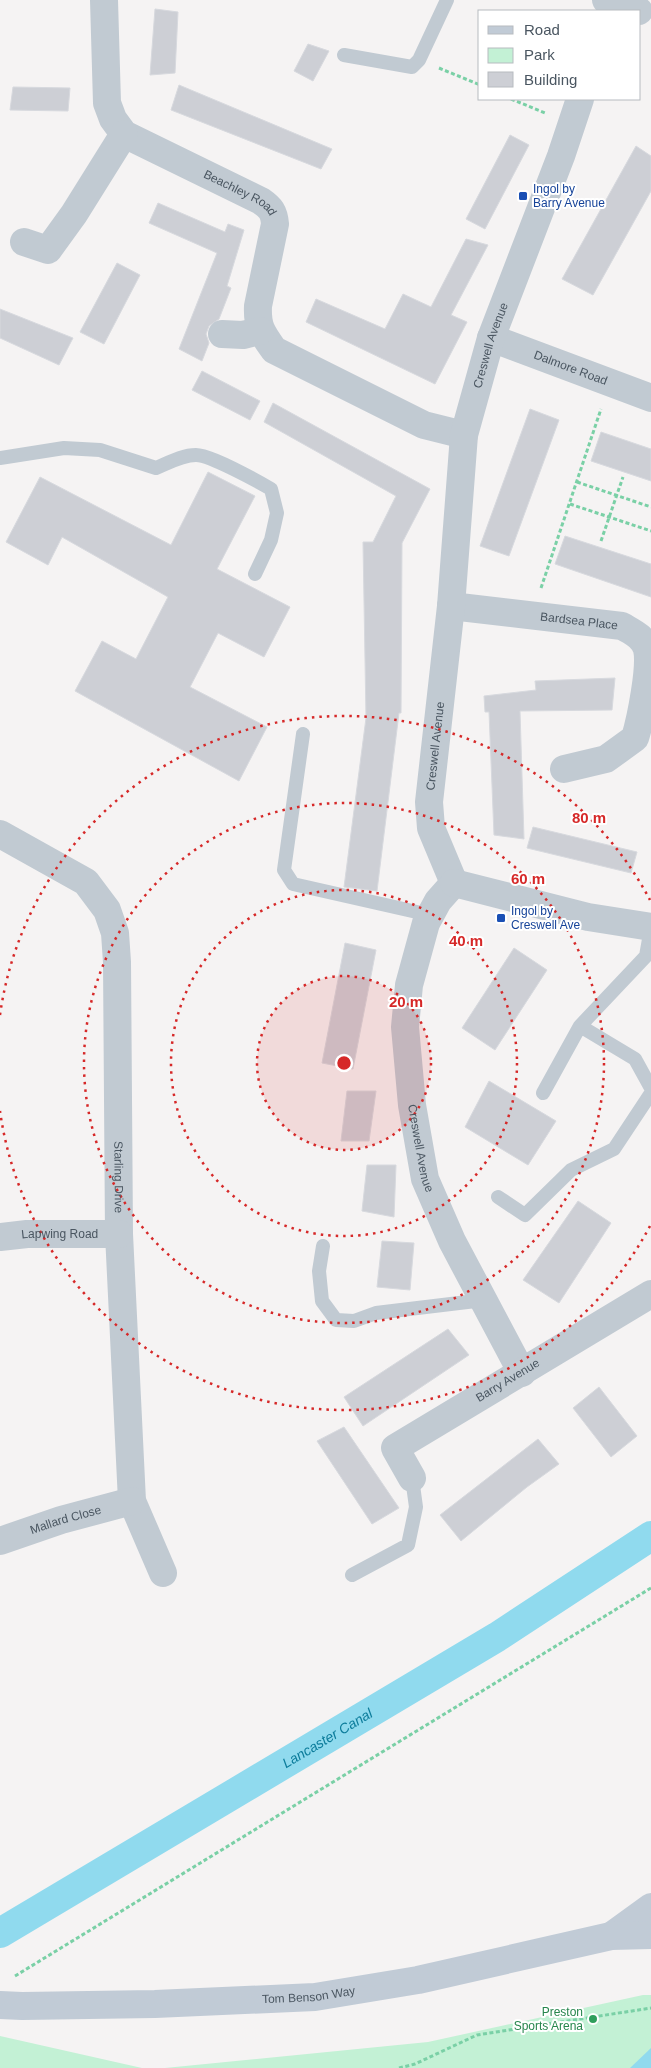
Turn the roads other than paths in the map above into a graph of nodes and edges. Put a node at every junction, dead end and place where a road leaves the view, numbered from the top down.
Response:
1 (104, 0) edge
2 (447, 0) edge
3 (344, 55) dead end
4 (580, 100) edge
5 (124, 134) junction
6 (24, 242) dead end
7 (260, 331) junction
8 (222, 334) dead end
9 (491, 338) junction
10 (651, 398) edge
11 (464, 435) junction
12 (0, 458) edge
13 (255, 574) dead end
14 (451, 606) junction
15 (303, 734) dead end
16 (564, 769) dead end
17 (0, 834) edge
18 (454, 882) junction
19 (430, 915) junction
20 (651, 928) edge
21 (580, 1026) junction
22 (651, 1088) edge
23 (543, 1093) dead end
24 (651, 1093) edge
25 (498, 1197) dead end
26 (119, 1234) junction
27 (0, 1237) edge
28 (323, 1246) dead end
29 (651, 1294) edge
30 (484, 1300) junction
31 (522, 1373) junction
32 (412, 1478) joint
33 (132, 1501) junction
34 (0, 1541) edge
35 (163, 1573) dead end
36 (352, 1575) dead end
37 (651, 1907) edge
38 (651, 1935) edge
39 (611, 1936) junction
40 (10, 1997) edge

1 - 5 street
2 - 3 lane
4 - 9 street, Creswell Avenue
5 - 6 street
5 - 7 street, Beachley Road
7 - 8 street
7 - 11 street
9 - 10 street, Dalmore Road
9 - 11 street, Creswell Avenue
11 - 14 street, Creswell Avenue
12 - 13 lane
14 - 16 street, Bardsea Place
14 - 18 street, Creswell Avenue
15 - 19 lane
17 - 26 street, Starling Drive
18 - 19 street, Creswell Avenue
18 - 20 street
19 - 30 street, Creswell Avenue
20 - 21 lane
21 - 22 lane
21 - 23 lane
24 - 25 lane
26 - 27 street, Lapwing Road
26 - 33 street, Starling Drive
28 - 30 lane
29 - 31 street, Barry Avenue
30 - 31 street, Creswell Avenue
31 - 32 street, Barry Avenue
32 - 36 lane
33 - 34 street, Mallard Close
33 - 35 street, Starling Drive
37 - 39 main road, Tom Benson Way
38 - 39 main road, Tom Benson Way
39 - 40 main road, Tom Benson Way

